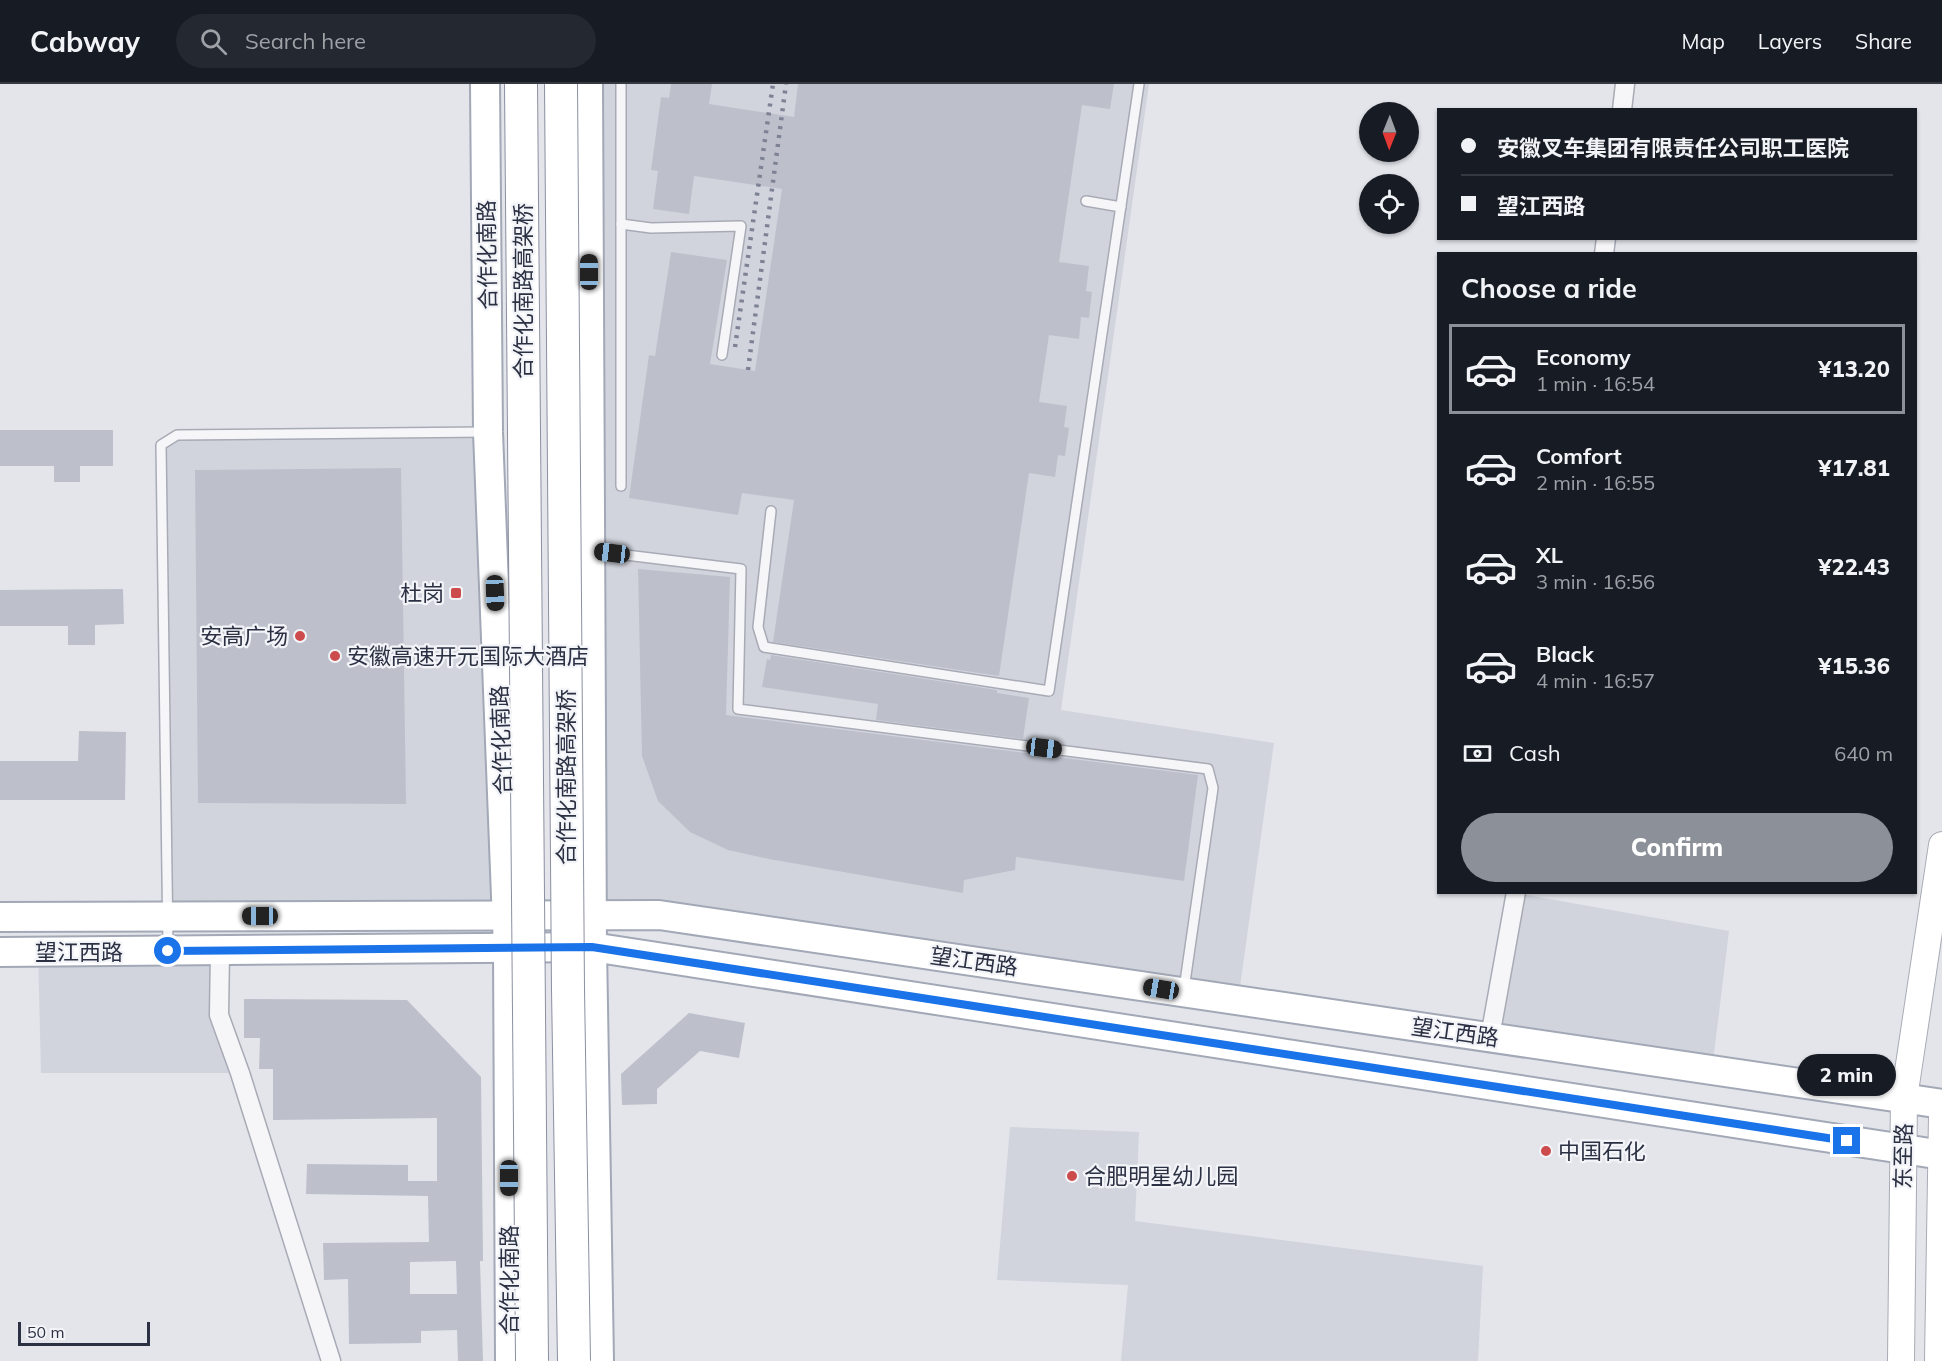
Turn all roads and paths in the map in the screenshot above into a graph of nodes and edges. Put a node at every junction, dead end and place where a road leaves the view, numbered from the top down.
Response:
1 (485, 84) edge
2 (521, 84) edge
3 (561, 84) edge
4 (588, 84) edge
5 (621, 84) edge
6 (1140, 84) edge
7 (1626, 84) edge
8 (1622, 108) edge
9 (1086, 201) dead end
10 (1121, 207) junction
11 (621, 224) junction
12 (722, 356) dead end
13 (488, 432) junction
14 (621, 486) dead end
15 (771, 512) dead end
16 (590, 551) junction
17 (1942, 845) edge
18 (1516, 894) edge
19 (508, 915) junction
20 (592, 915) junction
21 (0, 917) edge
22 (168, 917) junction
23 (592, 947) junction
24 (508, 948) junction
25 (168, 951) junction
26 (220, 951) junction
27 (0, 952) edge
28 (1184, 992) junction
29 (1490, 1037) junction
30 (1904, 1098) junction
31 (1942, 1104) edge
32 (1942, 1116) edge
33 (1902, 1149) junction
34 (1941, 1155) edge
35 (331, 1361) edge
36 (510, 1361) edge
37 (532, 1361) edge
38 (574, 1361) edge
39 (599, 1361) edge
40 (1901, 1361) edge
41 (1938, 1361) edge

1 - 13 main road, 合作化南路
2 - 37 highway, 合作化南路高架桥, bridge
3 - 38 highway, 合作化南路高架桥, bridge
4 - 16 main road
5 - 11 lane
6 - 10 lane
7 - 8 street
9 - 10 lane
10 - 15 lane
11 - 12 lane
11 - 14 lane
13 - 19 main road, 合作化南路
13 - 22 lane
16 - 20 main road
16 - 28 lane
17 - 30 street, 东至路
18 - 29 street
19 - 20 main road, 望江西路
19 - 22 main road, 望江西路
19 - 24 main road, 合作化南路
20 - 23 main road
20 - 28 main road, 望江西路
21 - 22 main road, 望江西路
22 - 25 lane
23 - 24 main road, 望江西路
23 - 33 main road, 望江西路
23 - 39 main road
24 - 26 main road, 望江西路
24 - 36 main road, 合作化南路
25 - 26 main road, 望江西路
25 - 27 main road, 望江西路
26 - 35 street
28 - 29 main road, 望江西路
29 - 30 main road, 望江西路
30 - 31 main road, 望江西路
30 - 33 street, 东至路
32 - 34 street, 东至路
33 - 34 main road, 望江西路
33 - 40 street, 东至路
34 - 41 street, 东至路

